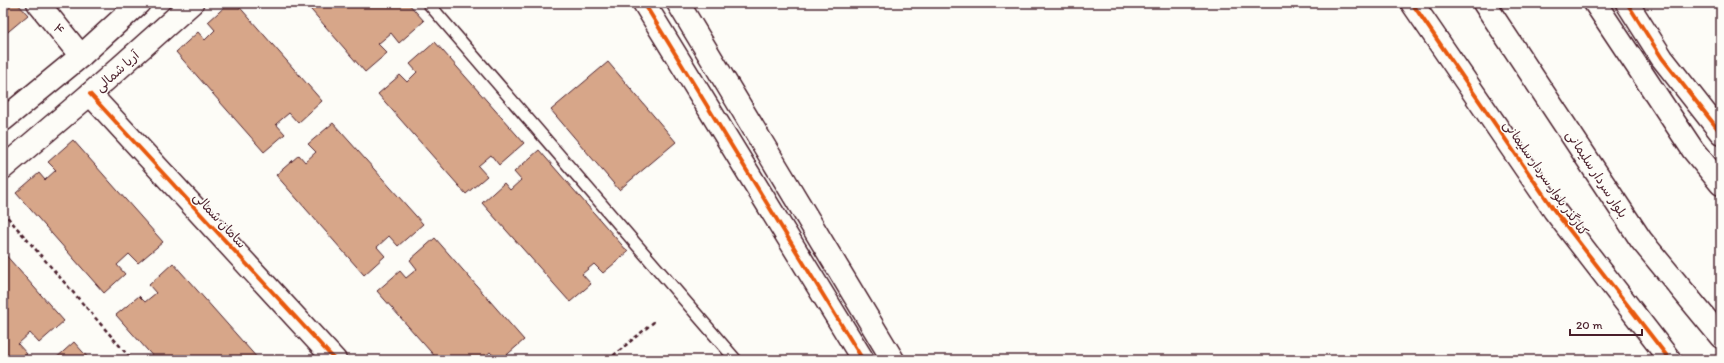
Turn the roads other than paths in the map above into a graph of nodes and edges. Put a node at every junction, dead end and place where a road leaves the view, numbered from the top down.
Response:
1 (38, 3) edge
2 (139, 3) edge
3 (192, 3) edge
4 (428, 3) edge
5 (644, 3) edge
6 (678, 3) edge
7 (1412, 3) edge
8 (1484, 3) edge
9 (1595, 3) edge
10 (1627, 3) edge
11 (81, 56) junction
12 (90, 94) junction
13 (3, 120) edge
14 (1721, 133) edge
15 (3, 168) edge
16 (1721, 184) edge
17 (1721, 337) edge
18 (335, 360) edge
19 (736, 360) edge
20 (863, 360) edge
21 (893, 360) edge
22 (1670, 360) edge

1 - 11 street, ۴
2 - 11 street
3 - 12 street, آریا شمالی
4 - 19 lane
5 - 20 street
6 - 21 street
7 - 22 street, کنارگذر بلوار سردار سلیمانی
8 - 17 street, بلوار سردار سلیمانی
9 - 16 street
10 - 14 street
11 - 13 street
12 - 15 street, آریا شمالی
12 - 18 street, سامان شمالی

